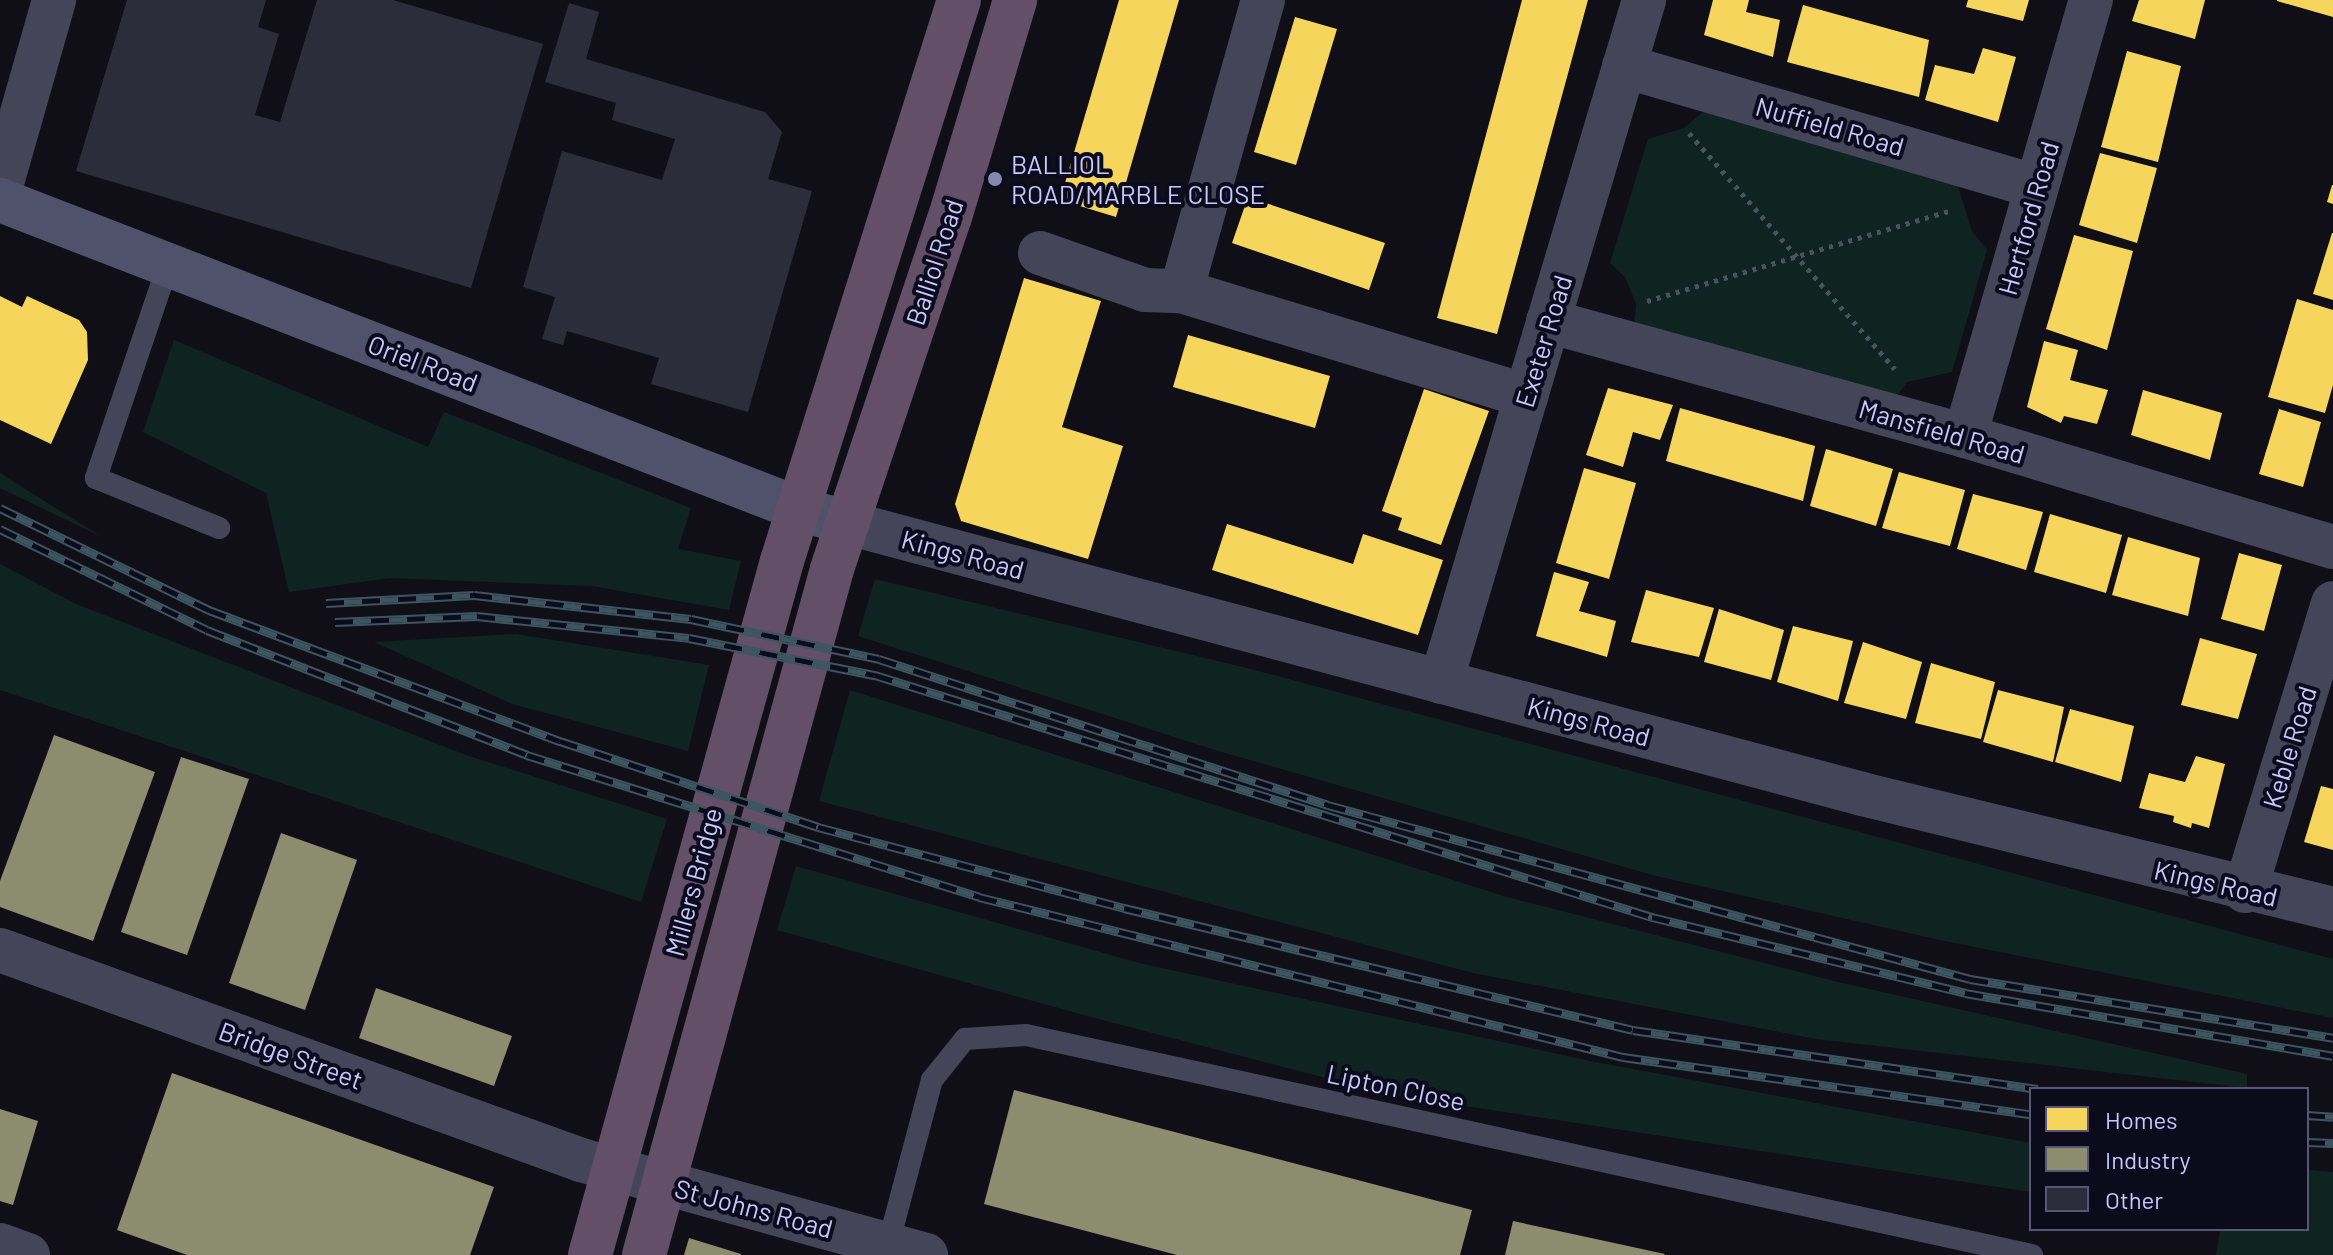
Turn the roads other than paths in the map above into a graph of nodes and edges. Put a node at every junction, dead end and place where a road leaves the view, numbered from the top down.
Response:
1 (54, 0) edge
2 (959, 0) edge
3 (1015, 0) edge
4 (1263, 0) edge
5 (1644, 0) edge
6 (2091, 0) edge
7 (1624, 66) junction
8 (2037, 187) junction
9 (0, 190) edge
10 (0, 200) edge
11 (1040, 253) dead end
12 (168, 265) junction
13 (1181, 291) junction
14 (1548, 321) junction
15 (1526, 396) junction
16 (1965, 436) junction
17 (799, 509) junction
18 (848, 523) junction
19 (219, 528) dead end
20 (2333, 547) edge
21 (2333, 603) edge
22 (1441, 682) junction
23 (2245, 891) junction
24 (2333, 909) edge
25 (0, 950) edge
26 (581, 1160) joint
27 (0, 1245) edge
28 (907, 1250) edge
29 (28, 1255) edge
30 (590, 1255) edge
31 (644, 1255) edge
32 (2032, 1255) edge

1 - 9 street
2 - 17 highway, Balliol Road
3 - 18 highway, Balliol Road
4 - 13 street
5 - 7 street, Exeter Road
6 - 8 street, Hertford Road
7 - 8 street, Nuffield Road
7 - 14 street, Exeter Road
8 - 16 street, Hertford Road
10 - 12 main road, Oriel Road
11 - 13 street
12 - 17 main road, Oriel Road
12 - 19 lane
13 - 15 street
14 - 15 street, Exeter Road
14 - 16 street, Mansfield Road
15 - 22 street, Exeter Road
16 - 20 street, Mansfield Road
17 - 18 main road, Oriel Road
17 - 30 highway, Millers Bridge
18 - 22 street, Kings Road
18 - 31 highway, Millers Bridge
21 - 23 street, Keble Road
22 - 23 street, Kings Road
23 - 24 street, Kings Road
25 - 26 street, Bridge Street
26 - 28 street, St Johns Road
27 - 29 street
28 - 32 lane, Lipton Close

